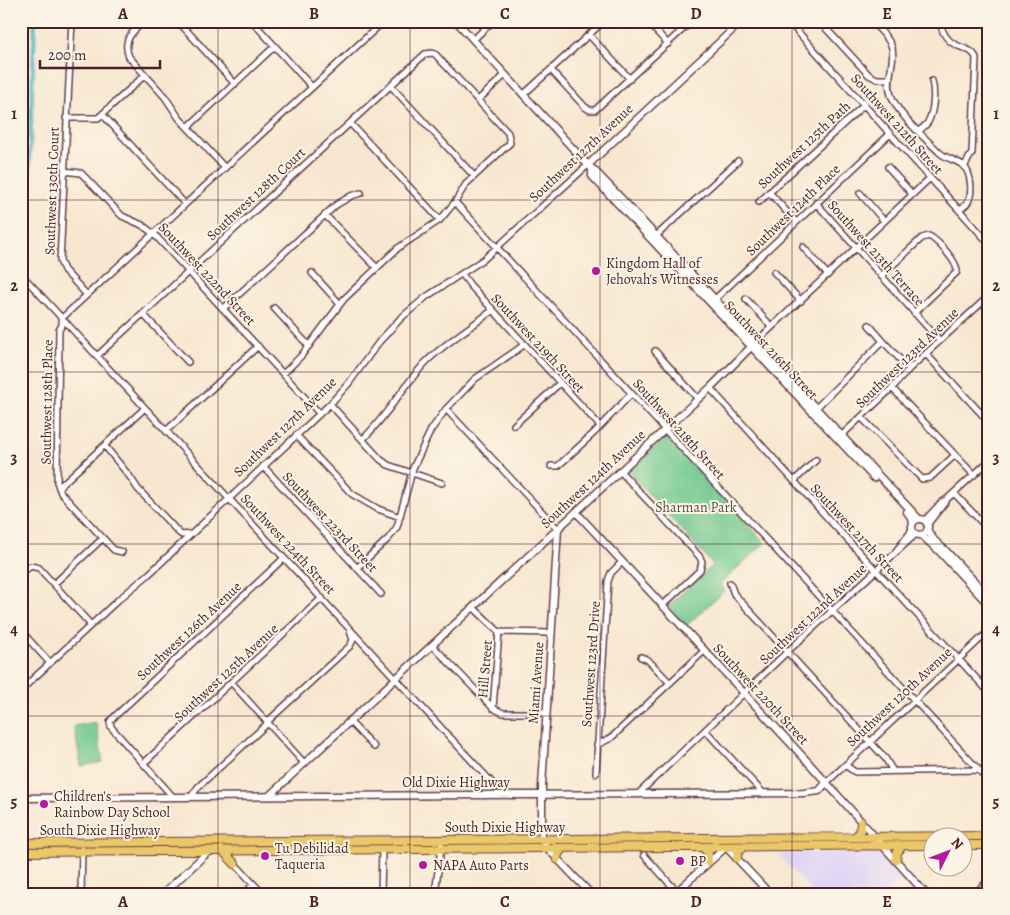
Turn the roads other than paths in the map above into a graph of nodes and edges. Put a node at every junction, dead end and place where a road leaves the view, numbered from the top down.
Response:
1 (72, 21) edge
2 (144, 21) edge
3 (178, 21) edge
4 (252, 21) edge
5 (384, 21) edge
6 (456, 21) edge
7 (493, 21) edge
8 (604, 21) edge
9 (647, 21) edge
10 (692, 21) edge
11 (742, 21) edge
12 (788, 21) edge
13 (819, 21) edge
14 (871, 21) edge
15 (940, 21) edge
16 (589, 35) junction
17 (472, 40) junction
18 (668, 44) junction
19 (275, 46) junction
20 (551, 70) junction
21 (145, 75) junction
22 (505, 75) junction
23 (630, 79) junction
24 (889, 79) junction
25 (932, 80) dead end
26 (235, 84) junction
27 (391, 86) junction
28 (312, 87) junction
29 (523, 95) junction
30 (478, 100) junction
31 (864, 105) junction
32 (102, 115) junction
33 (66, 118) junction
34 (350, 123) junction
35 (188, 127) junction
36 (919, 131) junction
37 (890, 134) junction
38 (738, 161) dead end
39 (888, 167) dead end
40 (964, 167) junction
41 (225, 168) junction
42 (590, 168) junction
43 (64, 171) junction
44 (474, 176) junction
45 (930, 178) junction
46 (362, 192) dead end
47 (769, 192) junction
48 (860, 194) dead end
49 (912, 194) junction
50 (455, 202) junction
51 (759, 202) dead end
52 (816, 203) junction
53 (186, 204) junction
54 (959, 210) junction
55 (325, 215) junction
56 (440, 220) junction
57 (884, 221) junction
58 (796, 222) junction
59 (154, 234) junction
60 (656, 236) junction
61 (989, 242) edge
62 (803, 246) dead end
63 (856, 247) junction
64 (496, 248) junction
65 (377, 268) junction
66 (188, 272) junction
67 (774, 272) dead end
68 (312, 273) dead end
69 (21, 274) edge
70 (462, 274) junction
71 (828, 275) junction
72 (881, 276) junction
73 (87, 296) junction
74 (989, 296) edge
75 (746, 299) dead end
76 (713, 301) junction
77 (800, 301) junction
78 (339, 303) junction
79 (274, 308) dead end
80 (223, 309) junction
81 (493, 310) junction
82 (914, 312) junction
83 (143, 314) junction
84 (62, 318) junction
85 (868, 325) dead end
86 (772, 326) junction
87 (883, 341) junction
88 (940, 341) junction
89 (524, 345) junction
90 (258, 346) junction
91 (309, 346) junction
92 (753, 346) junction
93 (655, 351) dead end
94 (926, 354) junction
95 (97, 356) junction
96 (188, 362) dead end
97 (909, 369) junction
98 (283, 374) junction
99 (560, 383) junction
100 (710, 388) junction
101 (892, 388) junction
102 (631, 394) junction
103 (698, 399) junction
104 (801, 402) junction
105 (330, 404) junction
106 (145, 408) junction
107 (816, 408) junction
108 (446, 409) junction
109 (319, 413) junction
110 (862, 417) junction
111 (989, 422) edge
112 (514, 425) dead end
113 (600, 426) junction
114 (664, 430) junction
115 (166, 431) junction
116 (296, 435) junction
117 (841, 436) junction
118 (363, 439) junction
119 (104, 446) junction
120 (955, 454) junction
121 (816, 460) dead end
122 (989, 460) edge
123 (262, 466) junction
124 (551, 466) dead end
125 (620, 471) junction
126 (411, 472) junction
127 (974, 475) junction
128 (794, 481) junction
129 (442, 483) dead end
130 (59, 487) junction
131 (954, 492) junction
132 (228, 498) junction
133 (576, 512) junction
134 (400, 517) junction
135 (920, 527) junction
136 (558, 529) junction
137 (989, 530) edge
138 (192, 533) junction
139 (103, 538) junction
140 (122, 552) dead end
141 (284, 558) junction
142 (622, 562) junction
143 (357, 568) junction
144 (876, 571) junction
145 (21, 574) edge
146 (730, 583) dead end
147 (54, 584) junction
148 (381, 594) dead end
149 (989, 597) edge
150 (322, 598) junction
151 (989, 605) edge
152 (662, 606) junction
153 (473, 607) junction
154 (832, 612) junction
155 (91, 625) junction
156 (350, 628) junction
157 (21, 631) edge
158 (989, 631) edge
159 (499, 632) junction
160 (552, 633) junction
161 (432, 644) junction
162 (704, 651) junction
163 (787, 652) junction
164 (641, 657) dead end
165 (958, 659) junction
166 (50, 663) junction
167 (396, 678) junction
168 (232, 683) junction
169 (670, 683) junction
170 (21, 690) edge
171 (989, 692) edge
172 (743, 693) junction
173 (914, 701) junction
174 (493, 708) junction
175 (546, 713) junction
176 (349, 721) junction
177 (267, 722) junction
178 (705, 730) junction
179 (869, 742) junction
180 (597, 746) junction
181 (374, 747) dead end
182 (144, 763) junction
183 (304, 763) junction
184 (845, 765) junction
185 (978, 770) junction
186 (893, 772) junction
187 (596, 773) dead end
188 (989, 781) edge
189 (826, 783) junction
190 (496, 787) junction
191 (763, 793) junction
192 (492, 794) junction
193 (503, 794) junction
194 (542, 794) junction
195 (638, 794) junction
196 (191, 796) junction
197 (269, 796) junction
198 (173, 797) junction
199 (21, 798) edge
200 (861, 822) junction
201 (972, 836) edge
202 (989, 836) edge
203 (854, 837) junction
204 (875, 837) junction
205 (922, 837) edge
206 (716, 838) junction
207 (788, 838) junction
208 (542, 839) junction
209 (614, 839) junction
210 (442, 840) junction
211 (922, 840) edge
212 (372, 841) junction
213 (205, 842) junction
214 (216, 842) junction
215 (21, 843) edge
216 (82, 843) junction
217 (922, 845) edge
218 (972, 845) edge
219 (989, 845) edge
220 (808, 846) junction
221 (882, 846) junction
222 (902, 846) junction
223 (703, 847) junction
224 (726, 847) junction
225 (743, 847) junction
226 (494, 848) junction
227 (547, 848) junction
228 (563, 848) junction
229 (382, 849) junction
230 (441, 849) junction
231 (223, 850) junction
232 (240, 850) junction
233 (304, 850) junction
234 (149, 851) junction
235 (209, 851) junction
236 (21, 852) edge
237 (82, 852) junction
238 (644, 855) dead end
239 (737, 858) junction
240 (558, 859) junction
241 (896, 860) junction
242 (708, 862) junction
243 (236, 864) junction
244 (989, 880) edge
245 (254, 884) junction
246 (677, 893) edge
247 (81, 894) edge
248 (163, 894) edge
249 (244, 894) edge
250 (263, 894) edge
251 (381, 894) edge
252 (435, 894) edge
253 (590, 894) edge
254 (770, 894) edge
255 (926, 894) edge
256 (974, 894) edge

1 - 33 street, Southwest 130th Court
2 - 21 street
3 - 26 street
4 - 19 street
5 - 28 street
6 - 17 street, Southwest 216th Street
7 - 17 street
8 - 16 street
9 - 18 street
10 - 18 street
11 - 42 street, Southwest 127th Avenue
12 - 31 street, Southwest 212th Street
13 - 24 street
14 - 24 street
15 - 40 street
16 - 20 street
16 - 23 street
17 - 22 street, Southwest 216th Street
18 - 23 street
19 - 26 street
19 - 28 street
20 - 23 street
20 - 29 street
21 - 32 street
21 - 35 street
22 - 29 street, Southwest 216th Street
22 - 30 street
24 - 36 street
25 - 36 street
26 - 35 street
27 - 30 street, Southwest 128th Court
27 - 34 street, Southwest 128th Court
27 - 44 street
28 - 41 street
29 - 42 street, Southwest 216th Street
30 - 44 street
31 - 37 street, Southwest 212th Street
31 - 47 street, Southwest 125th Path
32 - 33 street
32 - 53 street
33 - 43 street, Southwest 130th Court
34 - 56 street
34 - 66 street, Southwest 128th Court
35 - 41 street
36 - 40 street
37 - 45 street, Southwest 212th Street
37 - 52 street, Southwest 124th Place
38 - 60 street
39 - 49 street
40 - 54 street
41 - 53 street
42 - 60 street, Southwest 216th Street
42 - 64 street, Southwest 127th Avenue
42 - 76 street, Southwest 216th Street
43 - 59 street, Southwest 222nd Street
43 - 73 street, Southwest 130th Court
44 - 50 street
45 - 49 street, Southwest 124th Avenue
45 - 54 street, Southwest 212th Street
46 - 55 street
47 - 51 street, Southwest 125th Path
47 - 58 street
48 - 57 street
49 - 57 street, Southwest 124th Avenue
50 - 56 street
50 - 64 street, Southwest 218th Street
52 - 58 street, Southwest 124th Place
52 - 63 street, Southwest 213th Terrace
53 - 59 street
54 - 61 street, Southwest 212th Street
55 - 65 street
55 - 80 street
56 - 65 street
57 - 63 street, Southwest 124th Avenue
58 - 76 street, Southwest 124th Place
59 - 66 street, Southwest 222nd Street
59 - 73 street
60 - 76 street, Southwest 216th Street
62 - 71 street
63 - 71 street, Southwest 124th Avenue
63 - 72 street, Southwest 213th Terrace
64 - 70 street, Southwest 127th Avenue
64 - 102 street, Southwest 218th Street
65 - 78 street
66 - 80 street, Southwest 222nd Street
66 - 83 street, Southwest 128th Court
67 - 77 street
68 - 78 street
69 - 84 street, Southwest 224th Street
70 - 81 street, Southwest 219th Street
70 - 105 street, Southwest 127th Avenue
71 - 77 street, Southwest 124th Avenue
72 - 82 street, Southwest 213th Terrace
72 - 82 street
73 - 84 street
74 - 88 street, Southwest 123rd Avenue
75 - 86 street
76 - 92 street, Southwest 216th Street
77 - 86 street, Southwest 124th Avenue
78 - 91 street
79 - 91 street
80 - 90 street, Southwest 222nd Street
81 - 89 street, Southwest 219th Street
81 - 118 street
82 - 88 street, Southwest 213th Terrace
83 - 95 street, Southwest 128th Court
83 - 96 street
84 - 95 street, Southwest 224th Street
84 - 130 street, Southwest 128th Place
85 - 87 street
86 - 92 street, Southwest 124th Avenue
87 - 97 street
87 - 107 street
88 - 94 street, Southwest 123rd Avenue
89 - 99 street, Southwest 219th Street
89 - 108 street
90 - 98 street, Southwest 222nd Street
90 - 115 street
91 - 98 street
92 - 100 street, Southwest 124th Avenue
92 - 104 street, Southwest 216th Street
92 - 107 street, Southwest 216th Street
93 - 103 street
94 - 97 street, Southwest 123rd Avenue
94 - 111 street
95 - 106 street, Southwest 224th Street
97 - 101 street, Southwest 123rd Avenue
98 - 109 street, Southwest 222nd Street
99 - 112 street
99 - 113 street, Southwest 219th Street
100 - 103 street, Southwest 124th Avenue
100 - 128 street, Southwest 217th Street
101 - 110 street, Southwest 123rd Avenue
101 - 120 street
102 - 113 street
102 - 114 street, Southwest 218th Street
103 - 114 street, Southwest 124th Avenue
104 - 117 street
104 - 135 street, Southwest 216th Street
105 - 109 street, Southwest 127th Avenue
105 - 118 street
106 - 115 street, Southwest 224th Street
106 - 119 street
107 - 117 street, Southwest 216th Street
108 - 126 street
108 - 136 street
109 - 116 street, Southwest 127th Avenue
110 - 117 street, Southwest 123rd Avenue
110 - 120 street
113 - 124 street
114 - 125 street, Southwest 124th Avenue
114 - 154 street, Southwest 218th Street
115 - 132 street, Southwest 224th Street
116 - 123 street, Southwest 127th Avenue
116 - 134 street
117 - 135 street, Southwest 216th Street
118 - 126 street
119 - 130 street
119 - 138 street
120 - 127 street
121 - 128 street
122 - 127 street, Southwest 122nd Avenue
123 - 132 street, Southwest 127th Avenue
123 - 143 street, Southwest 223rd Street
125 - 133 street, Southwest 124th Avenue
125 - 152 street
126 - 129 street
126 - 134 street
127 - 131 street, Southwest 122nd Avenue
128 - 144 street, Southwest 217th Street
130 - 139 street
131 - 135 street, Southwest 122nd Avenue
131 - 137 street
132 - 138 street, Southwest 127th Avenue
132 - 141 street, Southwest 224th Street
133 - 136 street, Southwest 124th Avenue
133 - 142 street, Southwest 220th Street
134 - 143 street
135 - 144 street, Southwest 122nd Avenue
135 - 149 street, Southwest 216th Street
135 - 151 street, Southwest 216th Street
136 - 153 street, Southwest 124th Avenue
136 - 160 street, Miami Avenue
138 - 155 street, Southwest 127th Avenue
139 - 140 street
139 - 147 street
141 - 150 street, Southwest 224th Street
141 - 182 street, Southwest 126th Avenue
142 - 152 street, Southwest 220th Street
142 - 180 street, Southwest 123rd Drive
143 - 148 street, Southwest 223rd Street
144 - 154 street, Southwest 122nd Avenue
144 - 165 street, Southwest 217th Street
145 - 147 street
146 - 163 street
147 - 155 street
150 - 156 street, Southwest 224th Street
150 - 168 street, Southwest 125th Avenue
152 - 162 street, Southwest 220th Street
153 - 159 street
153 - 161 street, Southwest 124th Avenue
154 - 163 street, Southwest 122nd Avenue
154 - 173 street, Southwest 218th Street
155 - 166 street, Southwest 127th Avenue
156 - 167 street, Southwest 224th Street
156 - 177 street
157 - 166 street
158 - 165 street, Southwest 120th Avenue
159 - 160 street
159 - 174 street, Hill Street
160 - 175 street, Miami Avenue
161 - 167 street, Southwest 124th Avenue
161 - 174 street
162 - 169 street
162 - 172 street, Southwest 220th Street
163 - 172 street, Southwest 122nd Avenue
163 - 179 street
164 - 169 street
165 - 171 street, Southwest 217th Street
165 - 173 street, Southwest 120th Avenue
166 - 170 street, Southwest 127th Avenue
167 - 176 street, Southwest 124th Avenue
167 - 190 street, Southwest 224th Street
168 - 177 street
168 - 182 street, Southwest 125th Avenue
169 - 180 street
172 - 178 street, Southwest 122nd Avenue
172 - 189 street, Southwest 220th Street
173 - 179 street, Southwest 120th Avenue
173 - 185 street, Southwest 218th Street
174 - 175 street
175 - 194 street, Miami Avenue
176 - 181 street
176 - 183 street, Southwest 124th Avenue
177 - 183 street
177 - 196 street
178 - 191 street
178 - 195 street, Southwest 122nd Avenue
179 - 184 street, Southwest 120th Avenue
179 - 186 street
180 - 187 street, Southwest 123rd Drive
182 - 198 street
183 - 197 street, Southwest 124th Avenue
184 - 186 street
184 - 189 street, Southwest 120th Avenue
185 - 186 street
185 - 188 street, Southwest 218th Street
189 - 191 street, Old Dixie Highway
189 - 200 street, Southwest 220th Street
190 - 192 street
190 - 193 street, Southwest 224th Street
191 - 195 street, Old Dixie Highway
192 - 193 street, Old Dixie Highway
192 - 197 street, Old Dixie Highway
193 - 194 street, Old Dixie Highway
194 - 195 street, Old Dixie Highway
194 - 208 street, Miami Avenue
196 - 197 street, Old Dixie Highway
196 - 198 street, Old Dixie Highway
198 - 199 street, Old Dixie Highway
200 - 203 highway
200 - 204 street, Southwest 220th Street
201 - 202 highway, South Dixie Highway
203 - 204 highway, South Dixie Highway
203 - 207 highway, South Dixie Highway
204 - 205 highway, South Dixie Highway
204 - 220 highway
204 - 221 street, Southwest 220th Street
206 - 207 highway, South Dixie Highway
206 - 209 highway, South Dixie Highway
206 - 224 highway
207 - 224 highway
208 - 209 highway, South Dixie Highway
208 - 210 highway, South Dixie Highway
208 - 226 highway
208 - 227 street
209 - 227 highway
210 - 212 highway, South Dixie Highway
210 - 230 street
211 - 221 highway
212 - 214 highway, South Dixie Highway
212 - 233 highway
213 - 214 highway, South Dixie Highway
213 - 216 highway, South Dixie Highway
213 - 234 highway
214 - 231 highway
215 - 216 highway, South Dixie Highway
216 - 237 street
217 - 222 highway, South Dixie Highway
218 - 219 highway
220 - 221 highway, South Dixie Highway
220 - 225 highway, South Dixie Highway
221 - 222 highway, South Dixie Highway
221 - 241 street, Southwest 220th Street
222 - 241 highway
223 - 224 highway, South Dixie Highway
223 - 228 highway, South Dixie Highway
223 - 242 highway
224 - 225 highway, South Dixie Highway
224 - 239 street
224 - 242 street
225 - 239 highway
226 - 227 highway, South Dixie Highway
226 - 230 highway, South Dixie Highway
227 - 228 highway, South Dixie Highway
227 - 240 street
228 - 240 highway
229 - 230 highway, South Dixie Highway
229 - 233 highway, South Dixie Highway
229 - 251 street
230 - 252 street
231 - 232 highway, South Dixie Highway
231 - 235 highway, South Dixie Highway
231 - 243 highway
232 - 233 highway, South Dixie Highway
232 - 243 highway
234 - 235 highway, South Dixie Highway
234 - 237 highway, South Dixie Highway
235 - 248 street
236 - 237 highway, South Dixie Highway
237 - 247 street
238 - 246 street
239 - 254 street
240 - 253 street
241 - 255 street, Southwest 220th Street
242 - 246 street
243 - 245 street
244 - 256 street
245 - 249 street
245 - 250 street

